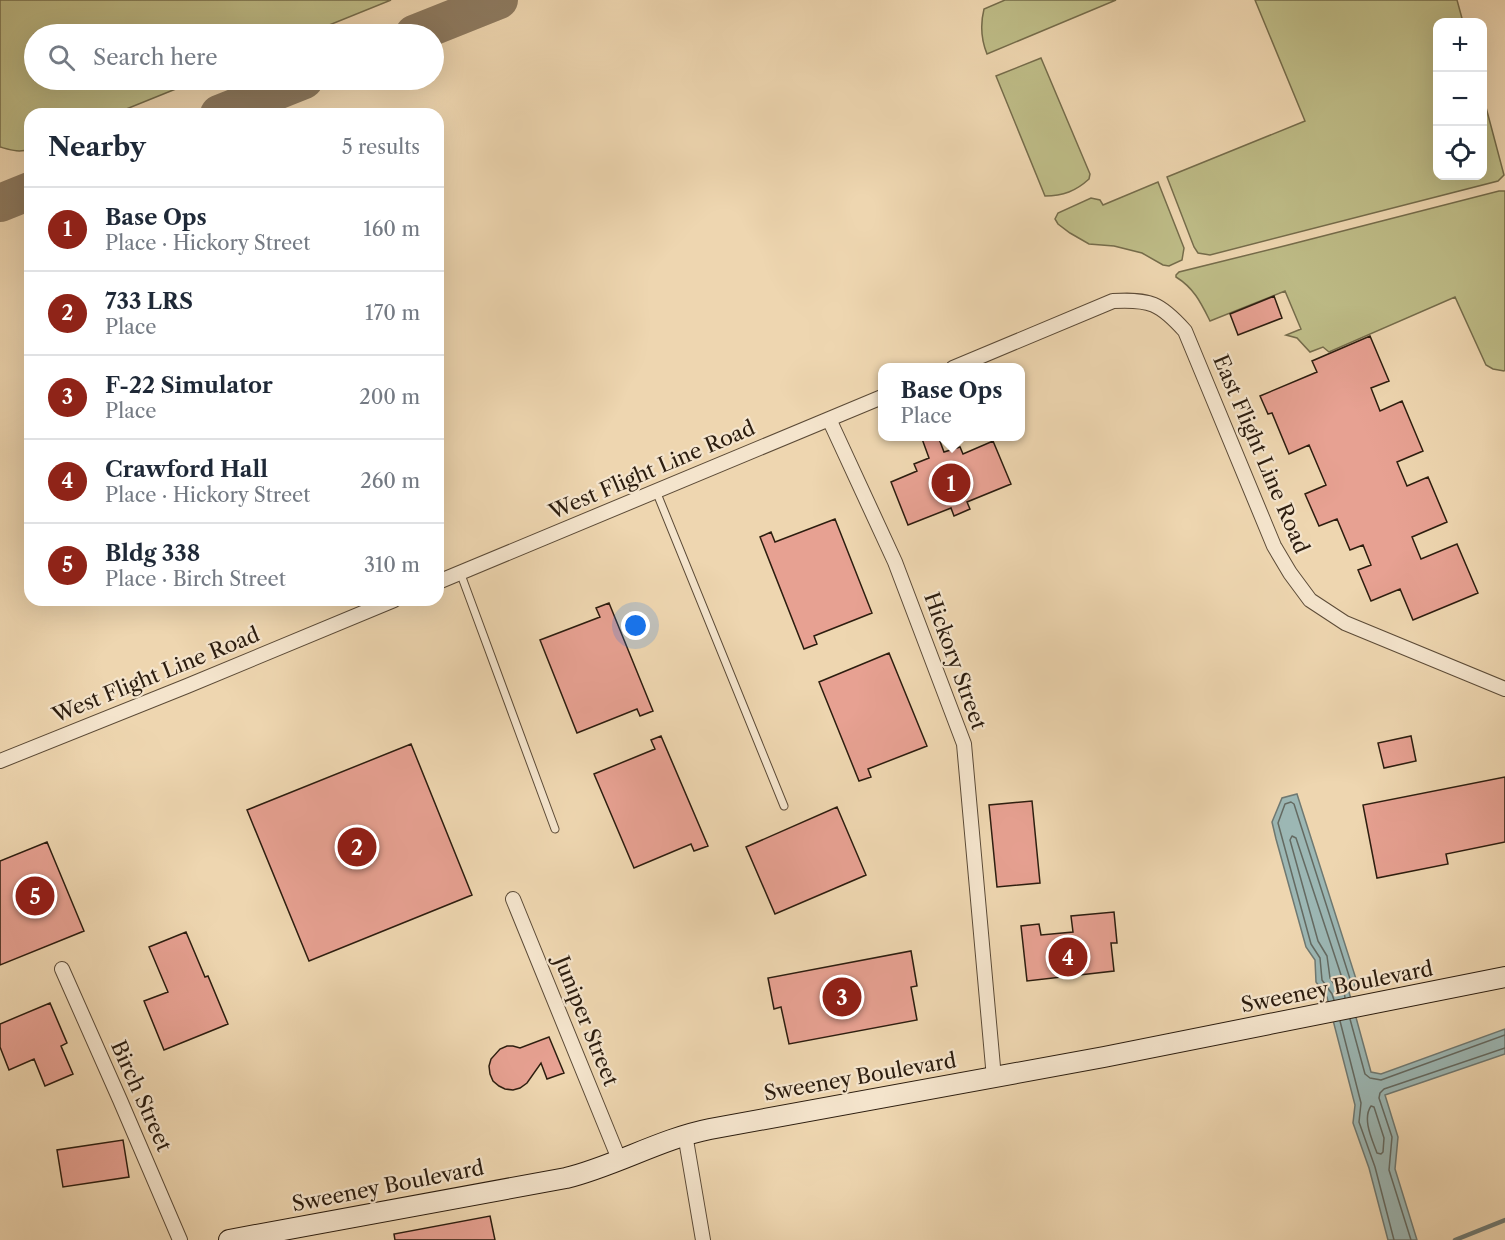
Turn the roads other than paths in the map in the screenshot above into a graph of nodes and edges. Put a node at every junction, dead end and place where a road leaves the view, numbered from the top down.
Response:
1 (965, 363) edge
2 (878, 399) edge
3 (829, 419) junction
4 (656, 491) junction
5 (460, 572) junction
6 (444, 579) edge
7 (379, 606) edge
8 (1505, 689) edge
9 (0, 761) edge
10 (784, 806) dead end
11 (555, 828) dead end
12 (513, 899) dead end
13 (62, 969) dead end
14 (1505, 977) edge
15 (994, 1078) junction
16 (685, 1134) junction
17 (619, 1160) junction
18 (180, 1240) edge
19 (229, 1240) edge
20 (703, 1240) edge

1 - 8 street, East Flight Line Road
2 - 3 street, West Flight Line Road
3 - 4 street, West Flight Line Road
3 - 15 street, Hickory Street
4 - 5 street, West Flight Line Road
4 - 10 lane
5 - 6 street, West Flight Line Road
5 - 11 lane
7 - 9 street, West Flight Line Road
12 - 17 street, Juniper Street
13 - 18 street, Birch Street
14 - 15 main road, Sweeney Boulevard
15 - 16 main road, Sweeney Boulevard
16 - 17 main road, Sweeney Boulevard
16 - 20 street
17 - 19 main road, Sweeney Boulevard

